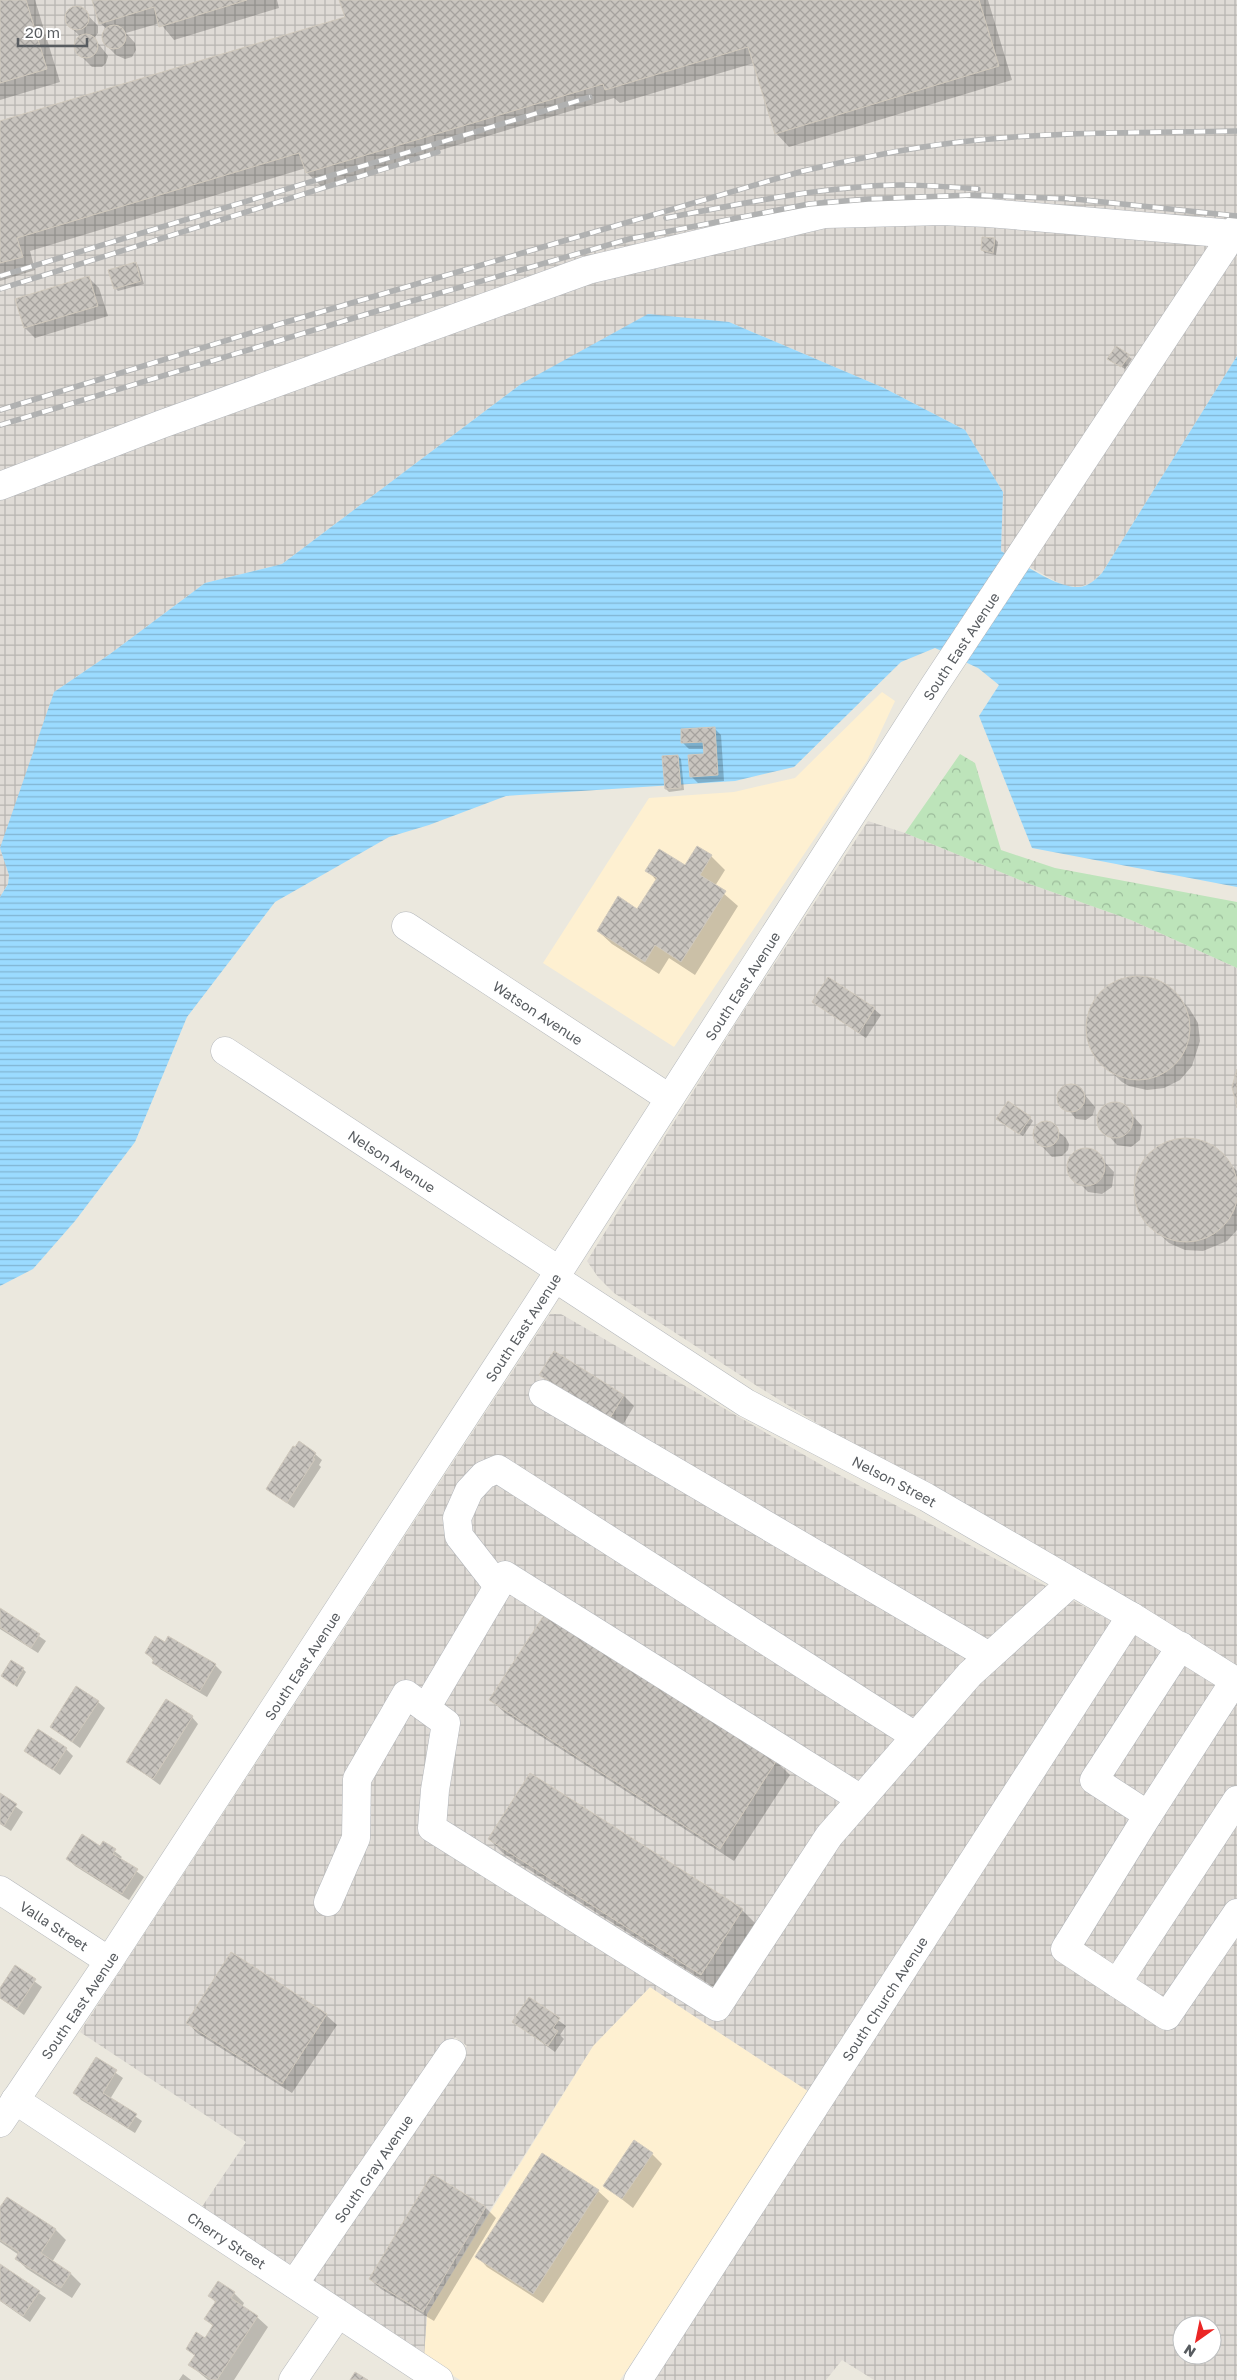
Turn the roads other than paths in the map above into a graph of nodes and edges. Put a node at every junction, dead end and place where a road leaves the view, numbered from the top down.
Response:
1 (1235, 231) edge
2 (0, 486) edge
3 (406, 926) dead end
4 (226, 1051) dead end
5 (669, 1098) junction
6 (558, 1274) junction
7 (543, 1394) dead end
8 (1072, 1582) junction
9 (498, 1586) junction
10 (1131, 1616) junction
11 (1181, 1646) junction
12 (989, 1656) junction
13 (1236, 1681) edge
14 (426, 1708) junction
15 (915, 1736) junction
16 (861, 1800) junction
17 (1237, 1800) edge
18 (1148, 1815) junction
19 (0, 1890) edge
20 (328, 1902) dead end
21 (1237, 1913) edge
22 (109, 1961) junction
23 (1117, 1983) junction
24 (452, 2053) dead end
25 (15, 2100) junction
26 (0, 2123) edge
27 (294, 2284) junction
28 (338, 2314) junction
29 (293, 2380) edge
30 (439, 2380) edge
31 (638, 2380) edge

1 - 2 street
1 - 5 street, South East Avenue
3 - 5 street, Watson Avenue
4 - 6 street, Nelson Avenue
5 - 6 street, South East Avenue
6 - 8 street, Nelson Street
6 - 22 street, South East Avenue
7 - 12 street
8 - 10 street, Nelson Street
8 - 12 street
9 - 14 street
9 - 15 street
9 - 16 street
10 - 11 street, Nelson Street
10 - 31 street, South Church Avenue
11 - 13 street, Nelson Street
11 - 18 street
12 - 15 street
13 - 18 street
14 - 16 street
14 - 20 street
15 - 16 street
17 - 23 street
18 - 23 street
19 - 22 street, Valla Street
21 - 23 street
22 - 25 street, South East Avenue
24 - 27 street, South Gray Avenue
25 - 26 street, South East Avenue
25 - 27 street, Cherry Street
27 - 28 street, Cherry Street
28 - 29 street
28 - 30 street, Cherry Street

